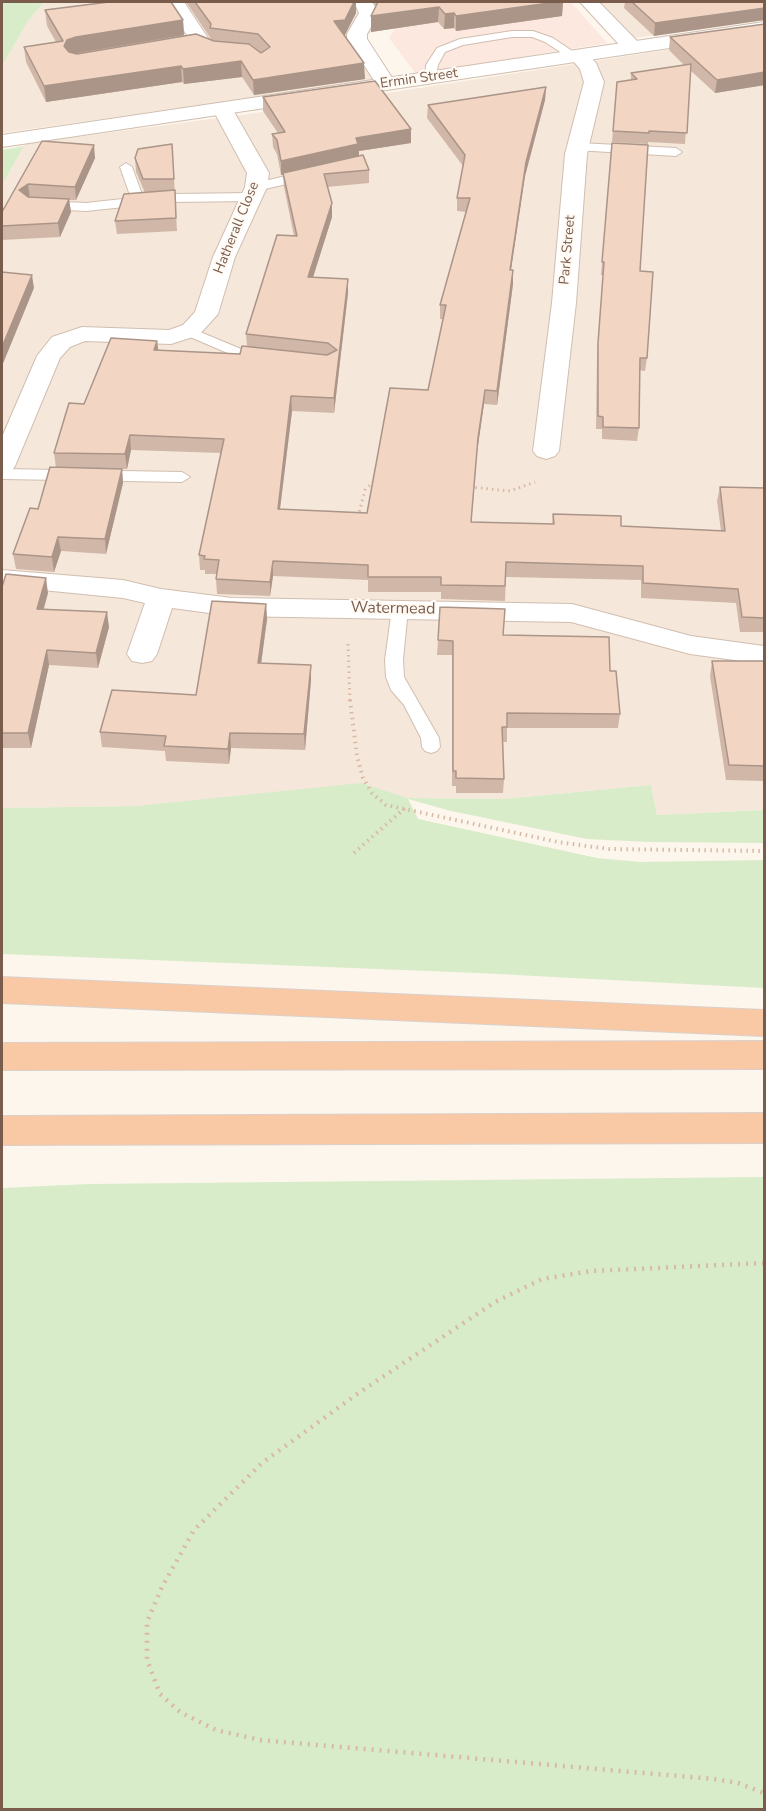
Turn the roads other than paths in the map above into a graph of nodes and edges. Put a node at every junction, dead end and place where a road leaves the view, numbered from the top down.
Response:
1 (175, 2) edge
2 (363, 2) edge
3 (589, 2) edge
4 (765, 28) edge
5 (633, 48) junction
6 (144, 51) edge
7 (577, 56) junction
8 (431, 78) junction
9 (386, 84) junction
10 (223, 110) junction
11 (2, 141) edge
12 (579, 147) junction
13 (676, 152) edge
14 (126, 167) dead end
15 (326, 171) edge
16 (254, 192) junction
17 (138, 200) junction
18 (30, 204) edge
19 (188, 331) junction
20 (278, 360) edge
21 (546, 451) dead end
22 (2, 466) edge
23 (2, 474) edge
24 (182, 477) dead end
25 (2, 578) edge
26 (161, 598) junction
27 (400, 609) junction
28 (142, 654) dead end
29 (765, 655) edge
30 (431, 747) dead end
31 (2, 990) edge
32 (765, 1023) edge
33 (765, 1056) edge
34 (2, 1057) edge
35 (765, 1128) edge
36 (165, 1130) junction
37 (2, 1131) edge
38 (2, 1140) edge

1 - 6 street
2 - 9 street
3 - 5 street
4 - 5 street, Ermin Street
5 - 7 street, Ermin Street
7 - 8 street, Ermin Street
7 - 8 lane
7 - 12 street, Park Street
8 - 9 street, Ermin Street
9 - 10 street, Ermin Street
10 - 11 street, Ermin Street
10 - 16 street, Hatherall Close
12 - 13 lane
12 - 21 street, Park Street
14 - 17 lane
15 - 16 lane
16 - 17 lane
16 - 19 street, Hatherall Close
17 - 18 lane
19 - 20 lane
19 - 22 street
23 - 24 lane
25 - 26 street, Watermead
26 - 27 street, Watermead
26 - 28 street
27 - 29 street, Watermead
27 - 30 lane
31 - 32 highway
33 - 34 highway
35 - 36 highway
36 - 37 highway
36 - 38 highway

